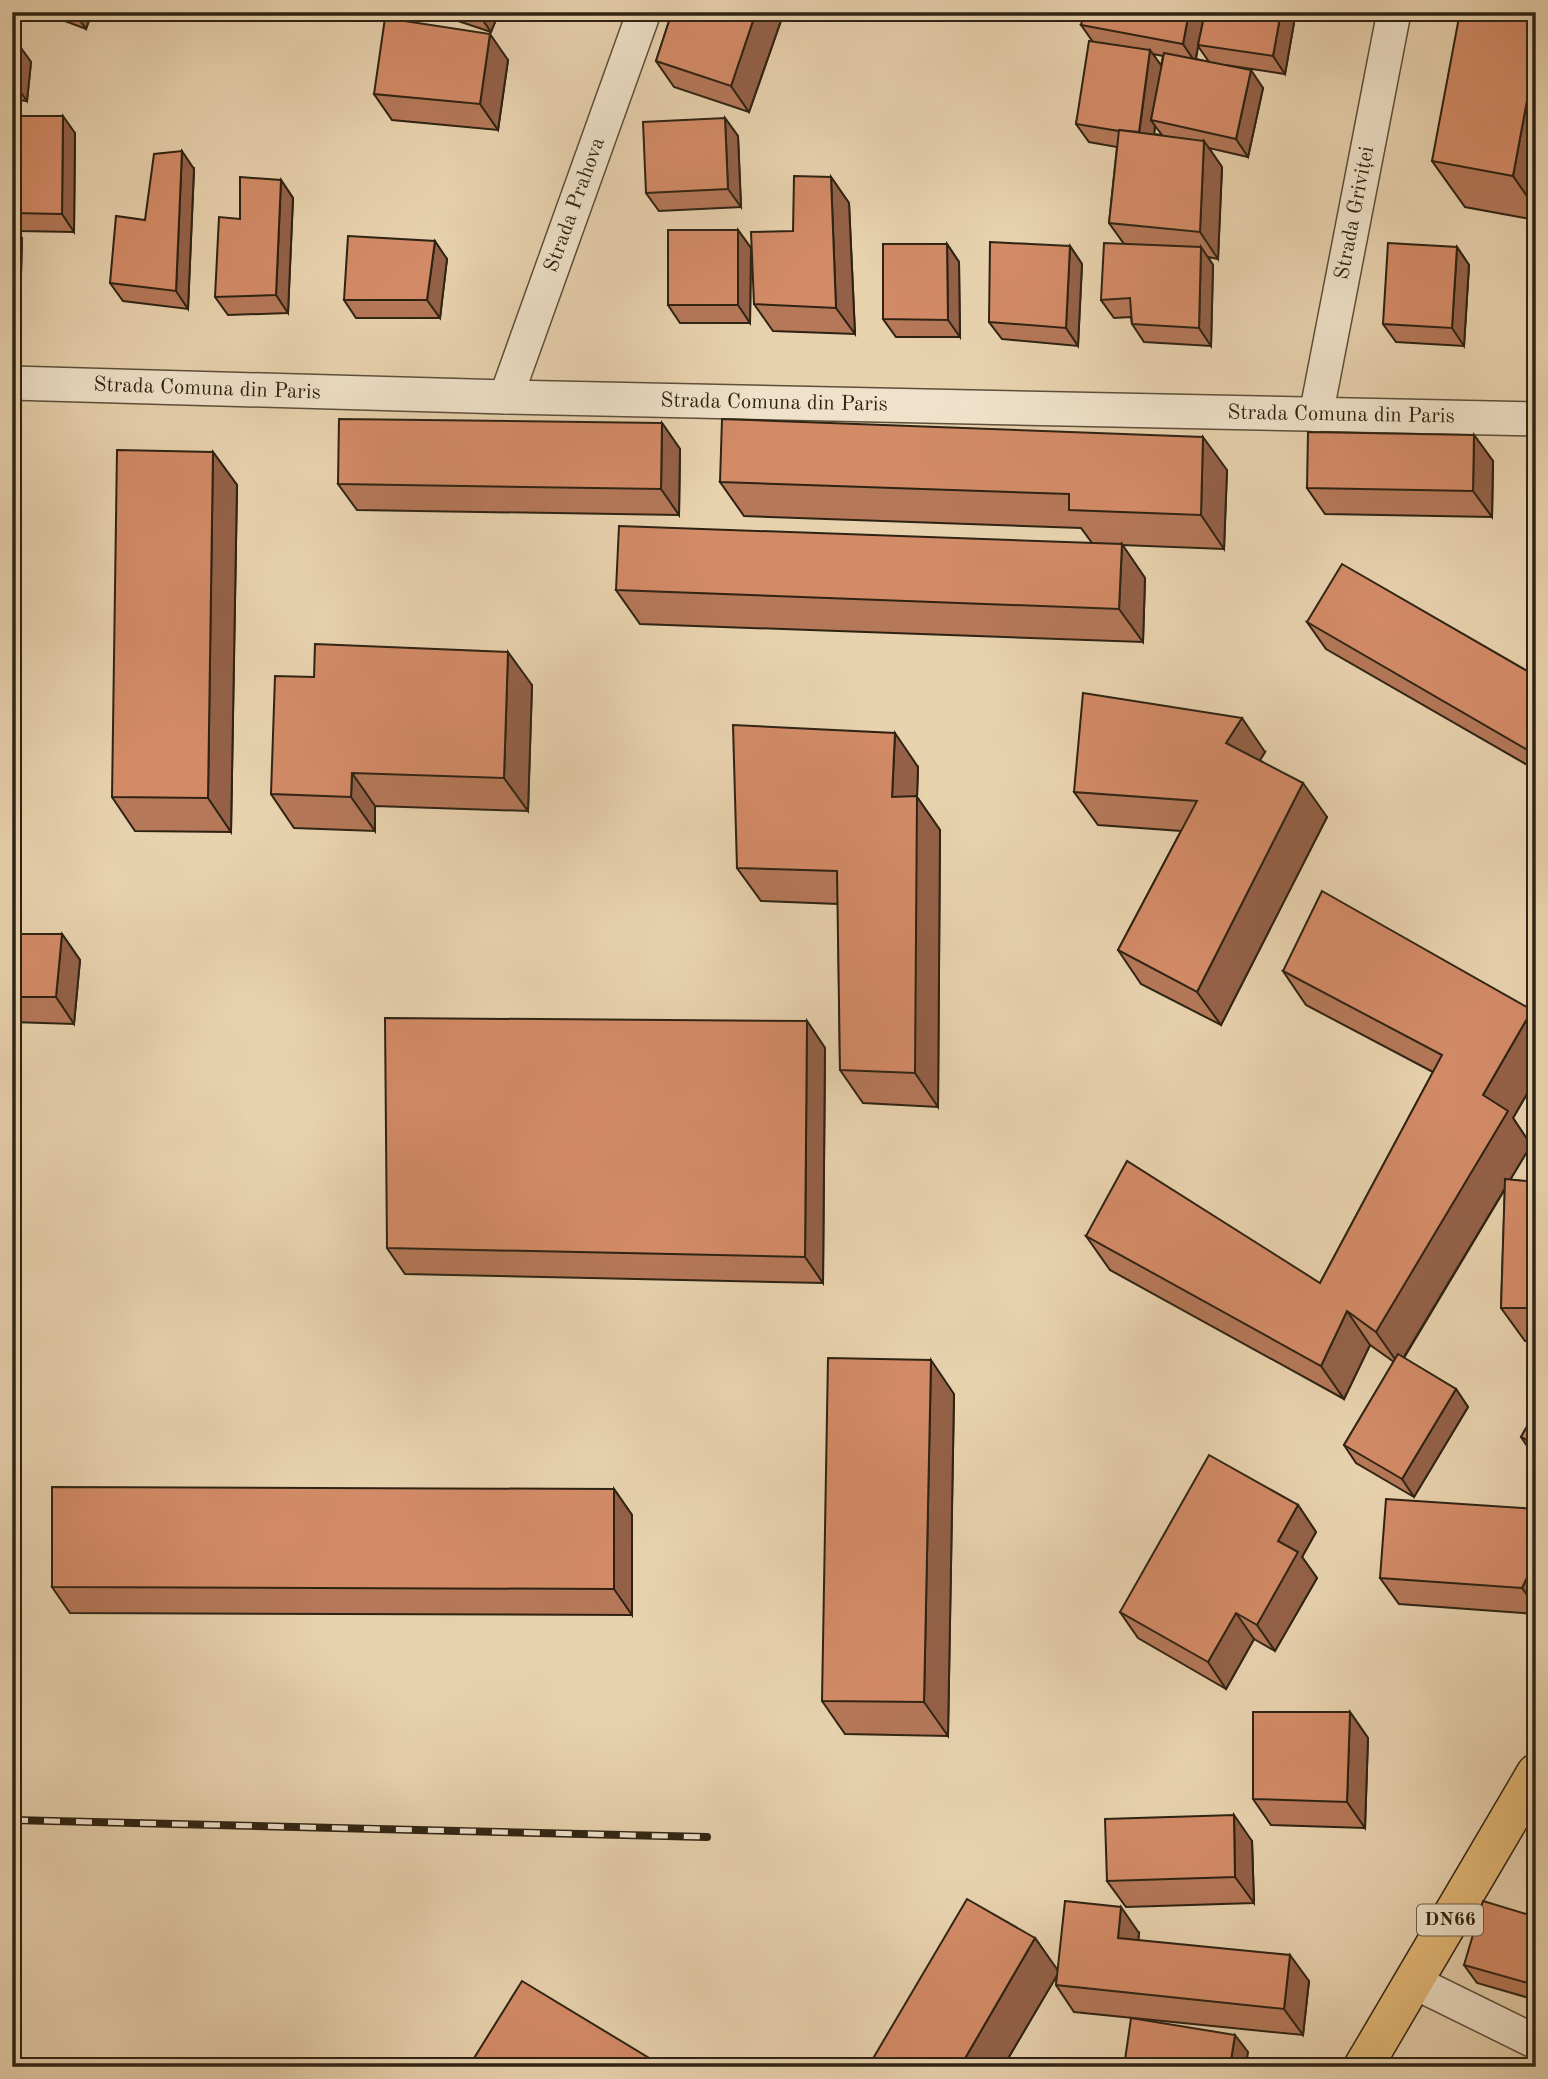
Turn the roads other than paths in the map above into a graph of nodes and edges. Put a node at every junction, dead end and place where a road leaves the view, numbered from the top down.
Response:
1 (644, 12) edge
2 (1394, 12) edge
3 (12, 383) edge
4 (506, 397) junction
5 (1316, 415) junction
6 (1536, 419) edge
7 (1536, 1773) edge
8 (1414, 1982) junction
9 (1536, 2042) edge
10 (1363, 2067) edge

1 - 4 street, Strada Prahova
2 - 5 street, Strada Griviței
3 - 4 street, Strada Comuna din Paris
4 - 5 street, Strada Comuna din Paris
5 - 6 street, Strada Comuna din Paris
7 - 8 main road, DN66
8 - 9 street
8 - 10 main road, DN66

